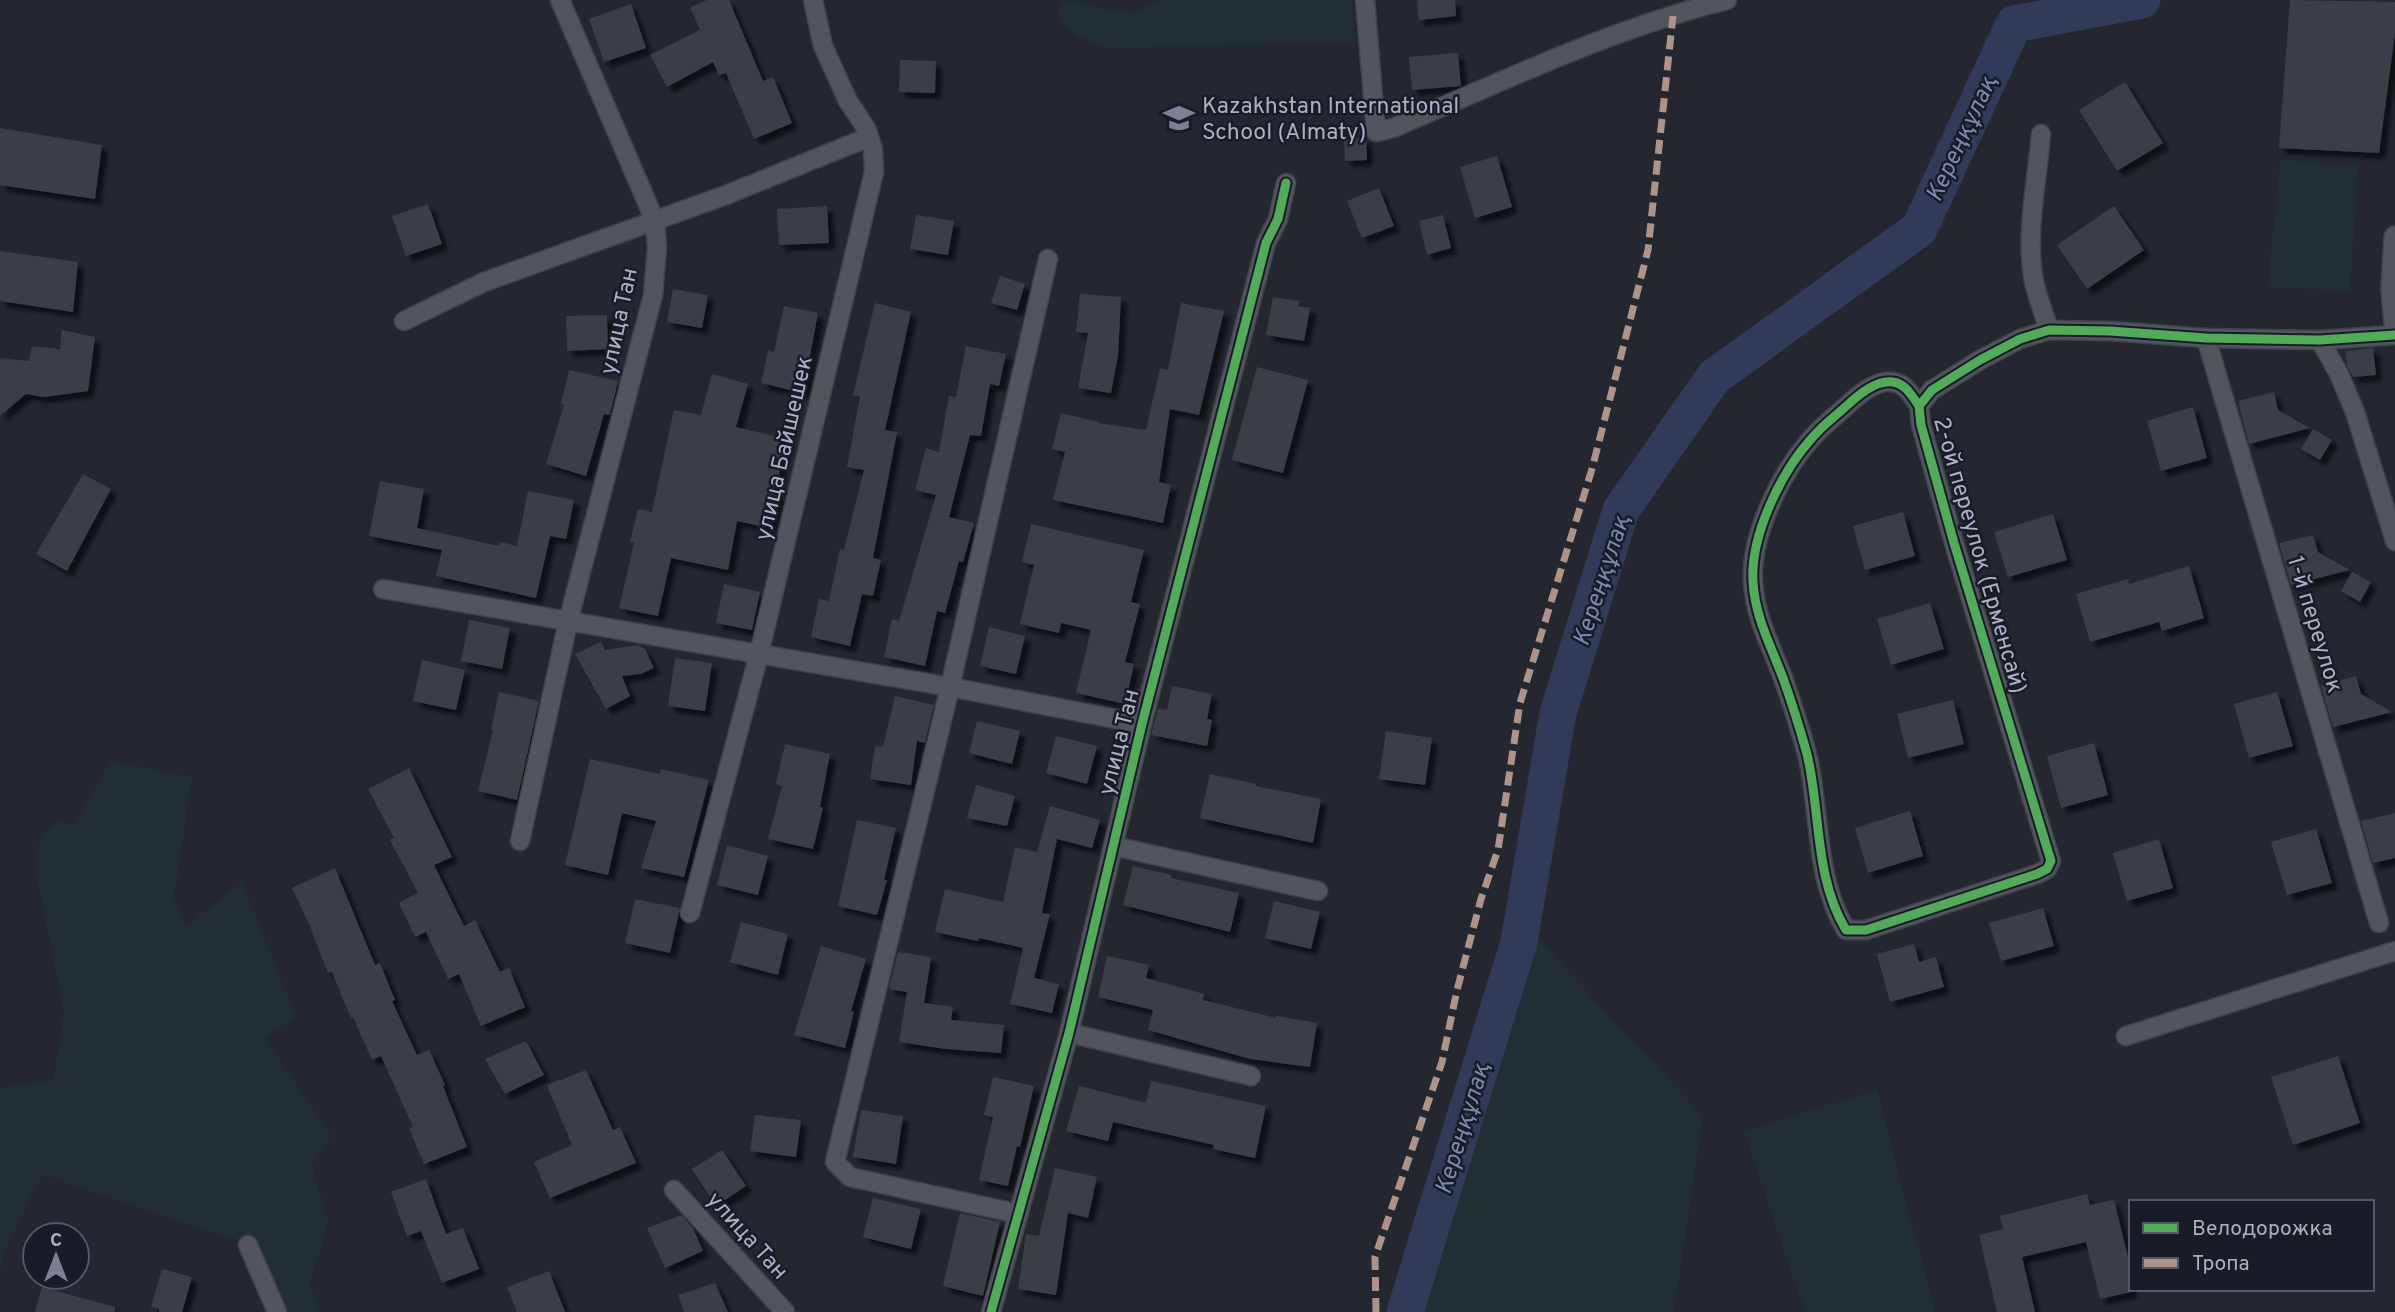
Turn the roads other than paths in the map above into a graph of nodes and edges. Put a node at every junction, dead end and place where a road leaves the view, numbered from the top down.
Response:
1 (560, 0) edge
2 (813, 0) edge
3 (1365, 0) edge
4 (1727, 0) edge
5 (2041, 134) dead end
6 (869, 137) junction
7 (1286, 183) dead end
8 (655, 221) junction
9 (2395, 237) edge
10 (1048, 259) dead end
11 (404, 321) dead end
12 (2395, 324) edge
13 (2049, 330) junction
14 (2395, 335) edge
15 (2206, 338) junction
16 (2320, 340) junction
17 (1919, 406) junction
18 (2395, 541) edge
19 (383, 589) dead end
20 (568, 622) junction
21 (759, 654) junction
22 (950, 687) junction
23 (1142, 724) junction
24 (520, 841) dead end
25 (1113, 846) junction
26 (1318, 891) dead end
27 (690, 913) dead end
28 (2379, 923) dead end
29 (2395, 951) edge
30 (1069, 1033) junction
31 (2126, 1036) dead end
32 (1251, 1076) dead end
33 (674, 1191) dead end
34 (1019, 1214) junction
35 (248, 1245) dead end
36 (277, 1312) edge
37 (785, 1312) edge
38 (991, 1312) edge

1 - 8 street, улица Тан
2 - 6 street, улица Байшешек
3 - 4 street
5 - 13 street
6 - 8 street
6 - 21 street, улица Байшешек
7 - 23 street, улица Тан
8 - 11 street
8 - 20 street, улица Тан
9 - 12 street
10 - 22 street
13 - 15 street, 2-ой переулок (Ерменсай)
13 - 17 street, 2-ой переулок (Ерменсай)
14 - 16 street, 2-ой переулок (Ерменсай)
15 - 16 street, 2-ой переулок (Ерменсай)
15 - 28 street, 1-й переулок
16 - 18 street
17 - 17 street, 2-ой переулок (Ерменсай)
19 - 20 street, улица Тан
20 - 21 street, улица Тан
20 - 24 street, улица Тан
21 - 22 street, улица Тан
21 - 27 street, улица Байшешек
22 - 23 street, улица Тан
22 - 34 street
23 - 25 street, улица Тан
25 - 26 street
25 - 30 street, улица Тан
29 - 31 street
30 - 32 street
30 - 34 street, улица Тан
33 - 37 street, улица Тан
34 - 38 street, улица Тан
35 - 36 street

